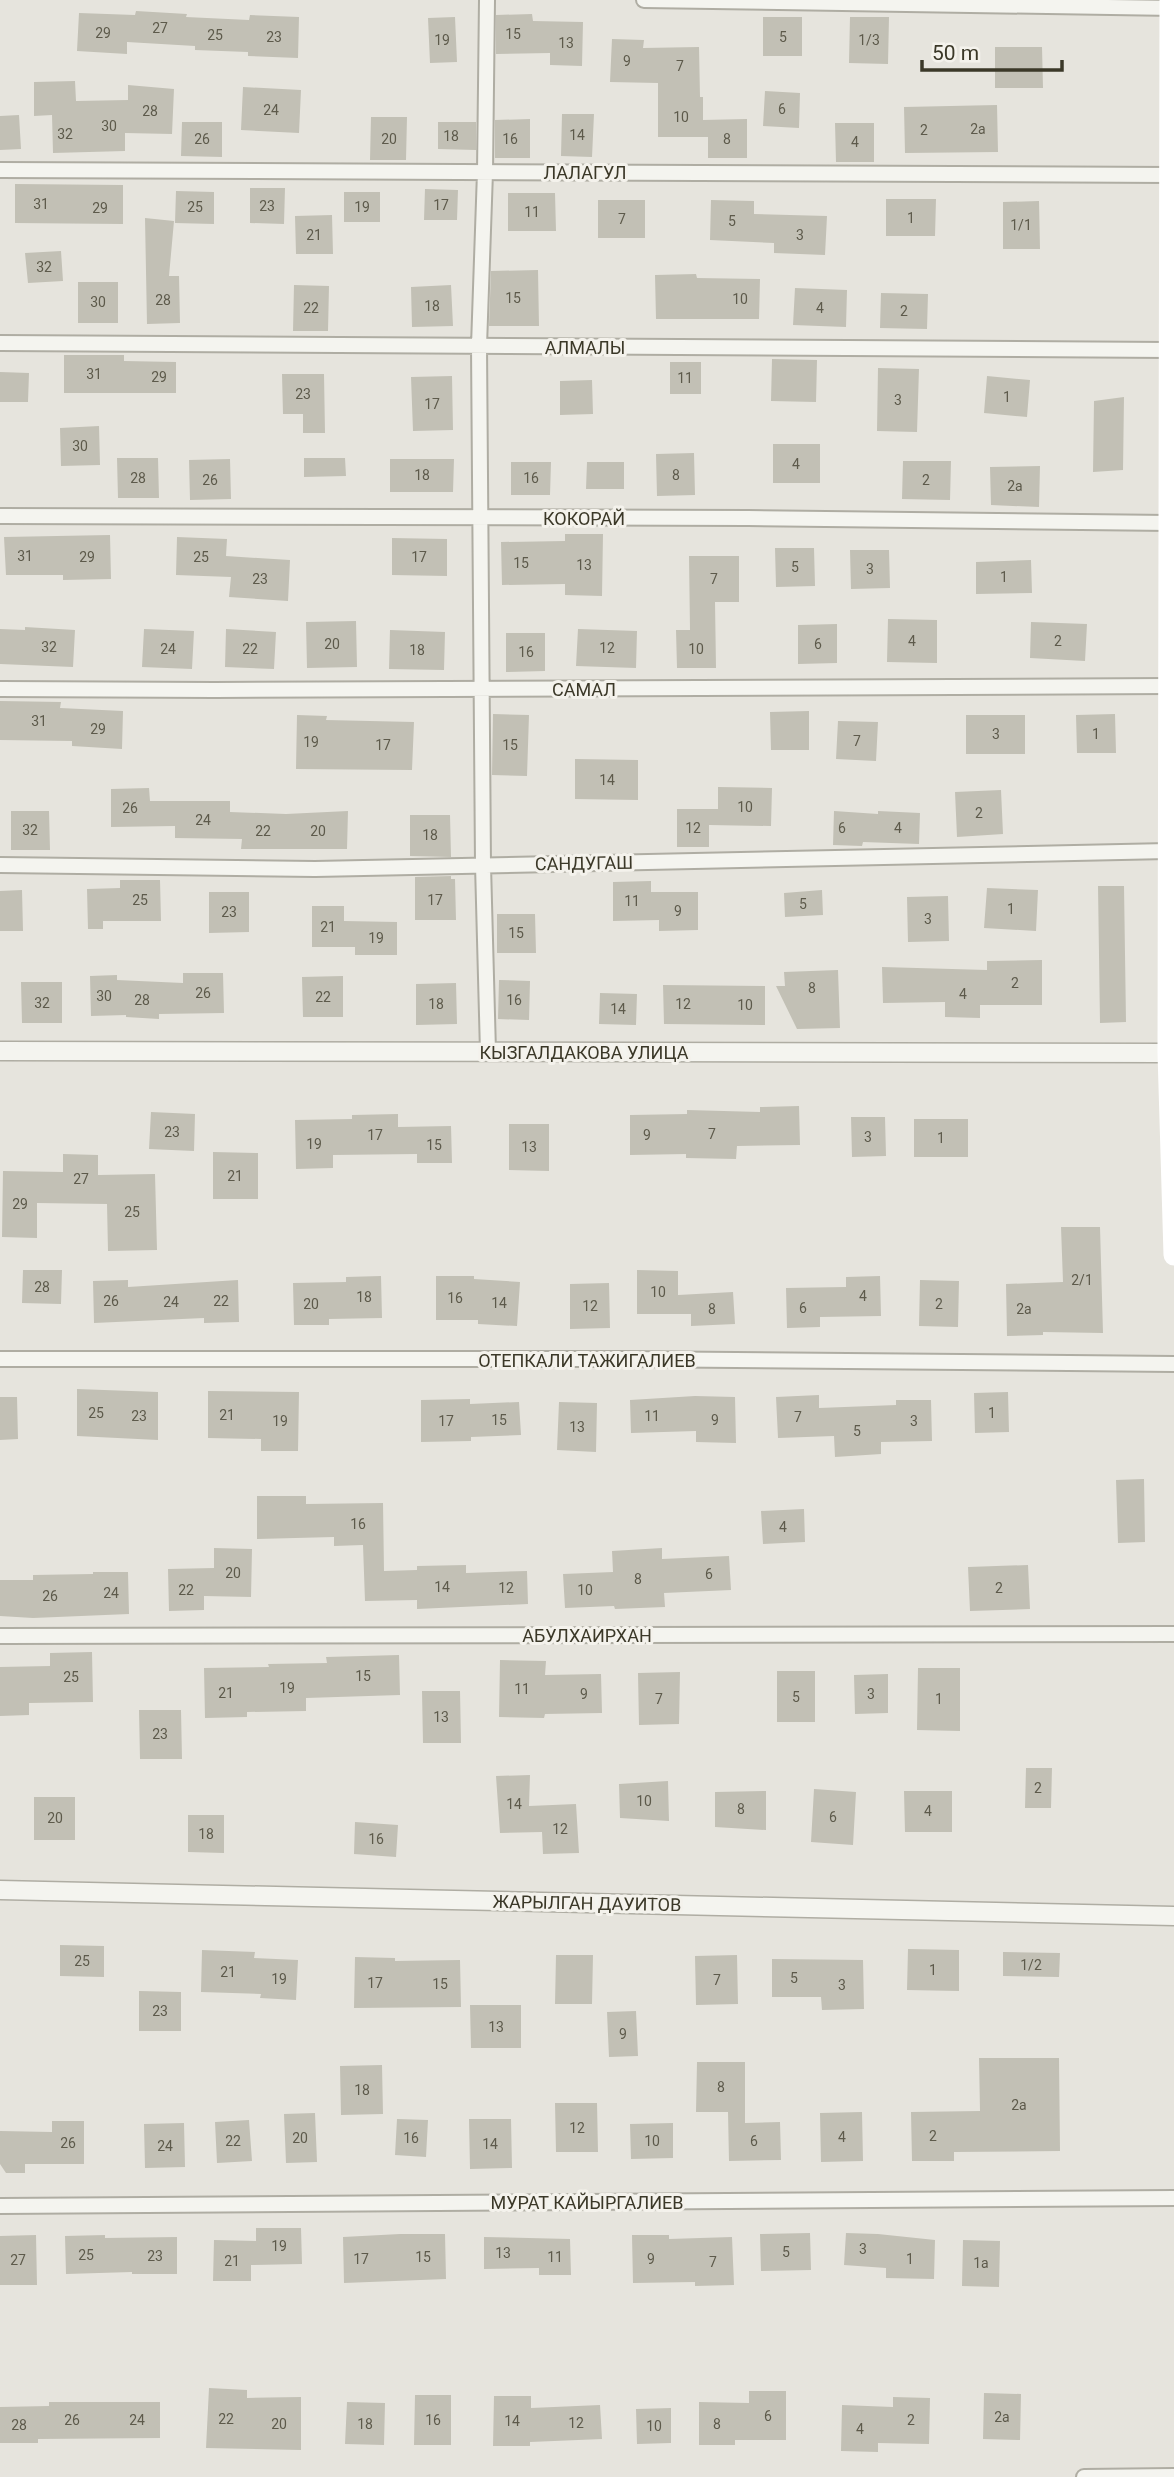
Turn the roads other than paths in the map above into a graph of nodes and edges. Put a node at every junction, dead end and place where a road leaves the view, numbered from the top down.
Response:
1 (487, 0) edge
2 (645, 0) edge
3 (1171, 5) edge
4 (0, 170) edge
5 (485, 172) junction
6 (1170, 175) junction
7 (0, 343) edge
8 (479, 346) junction
9 (1169, 350) junction
10 (0, 516) edge
11 (479, 517) junction
12 (1169, 523) junction
13 (1169, 686) junction
14 (0, 689) edge
15 (482, 689) junction
16 (1168, 851) junction
17 (0, 865) edge
18 (483, 865) junction
19 (0, 1051) edge
20 (488, 1052) junction
21 (1168, 1053) junction
22 (1174, 1255) edge
23 (0, 1359) edge
24 (1174, 1364) edge
25 (1174, 1634) edge
26 (0, 1636) edge
27 (0, 1890) edge
28 (1174, 1916) edge
29 (1174, 2198) edge
30 (0, 2206) edge
31 (1174, 2476) edge
32 (1084, 2477) edge

1 - 5 street
2 - 3 street
3 - 6 main road
4 - 5 street, ЛАЛАГУЛ
5 - 6 street, ЛАЛАГУЛ
5 - 8 street
6 - 9 main road
7 - 8 street, АЛМАЛЫ
8 - 9 street, АЛМАЛЫ
8 - 11 street
9 - 12 main road
10 - 11 street, КОКОРАЙ
11 - 12 street, КОКОРАЙ
11 - 15 street
12 - 13 main road
13 - 15 street, САМАЛ
13 - 16 main road
14 - 15 street, САМАЛ
15 - 18 street
16 - 18 street, САНДУГАШ
16 - 21 main road
17 - 18 street, САНДУГАШ
18 - 20 street
19 - 20 street, КЫЗГАЛДАКОВА УЛИЦА
20 - 21 street, КЫЗГАЛДАКОВА УЛИЦА
21 - 22 main road
23 - 24 street, ОТЕПКАЛИ ТАЖИГАЛИЕВ
25 - 26 street, АБУЛХАИРХАН
27 - 28 street, ЖАРЫЛГАН ДАУИТОВ
29 - 30 street, МУРАТ КАЙЫРГАЛИЕВ
31 - 32 street

